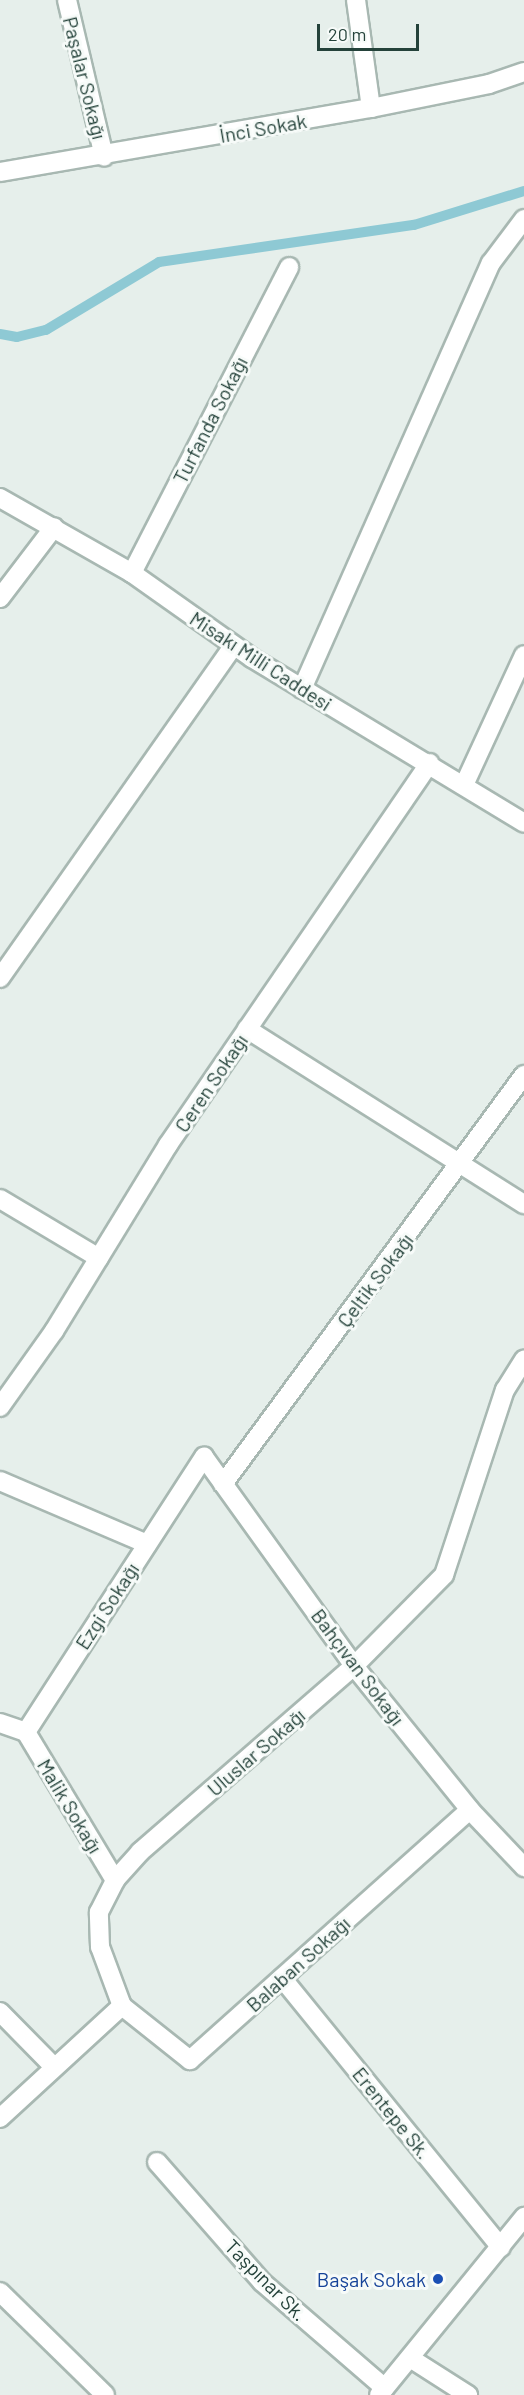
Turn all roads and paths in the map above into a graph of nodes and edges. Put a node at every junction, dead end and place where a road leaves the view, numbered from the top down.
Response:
1 (67, 0) edge
2 (356, 0) edge
3 (524, 72) edge
4 (371, 108) junction
5 (104, 157) junction
6 (0, 172) edge
7 (524, 219) edge
8 (289, 267) dead end
9 (0, 498) edge
10 (54, 527) junction
11 (132, 573) junction
12 (0, 598) edge
13 (232, 646) junction
14 (524, 655) edge
15 (302, 689) junction
16 (430, 763) junction
17 (464, 785) junction
18 (524, 823) edge
19 (0, 978) edge
20 (247, 1029) junction
21 (524, 1075) edge
22 (460, 1168) junction
23 (0, 1199) edge
24 (524, 1204) edge
25 (99, 1258) junction
26 (524, 1359) edge
27 (0, 1407) edge
28 (204, 1457) joint
29 (0, 1481) edge
30 (223, 1484) junction
31 (147, 1545) junction
32 (354, 1666) junction
33 (0, 1723) edge
34 (26, 1732) junction
35 (470, 1810) junction
36 (524, 1868) edge
37 (115, 1880) junction
38 (282, 1978) junction
39 (122, 2006) junction
40 (0, 2012) edge
41 (54, 2067) junction
42 (0, 2118) edge
43 (157, 2163) dead end
44 (524, 2218) edge
45 (501, 2247) junction
46 (0, 2292) edge
47 (410, 2358) junction
48 (382, 2392) edge
49 (105, 2395) edge
50 (468, 2395) edge

1 - 5 street, Paşalar Sokağı
2 - 4 street
3 - 4 street, İnci Sokak
4 - 5 street, İnci Sokak
5 - 6 street, İnci Sokak
7 - 15 street
8 - 11 street, Turfanda Sokağı
9 - 10 street, Misakı Milli Caddesi
10 - 11 street, Misakı Milli Caddesi
10 - 12 street
11 - 13 street, Misakı Milli Caddesi
13 - 15 street, Misakı Milli Caddesi
13 - 19 street
14 - 17 street
15 - 16 street, Misakı Milli Caddesi
16 - 17 street, Misakı Milli Caddesi
16 - 20 street, Ceren Sokağı
17 - 18 street, Misakı Milli Caddesi
20 - 22 street
20 - 25 street, Ceren Sokağı
21 - 22 street, Çeltik Sokağı
22 - 24 street
22 - 30 street, Çeltik Sokağı
23 - 25 street
25 - 27 street, Ceren Sokağı
26 - 32 street, Uluslar Sokağı
28 - 30 street, Bahçıvan Sokağı
28 - 31 street, Ezgi Sokağı
29 - 31 street
30 - 32 street, Bahçıvan Sokağı
31 - 34 street, Ezgi Sokağı
32 - 35 street, Bahçıvan Sokağı
32 - 37 street, Uluslar Sokağı
33 - 34 street
34 - 37 street, Malik Sokağı
35 - 36 street, Bahçıvan Sokağı
35 - 38 street, Balaban Sokağı
37 - 39 street, Uluslar Sokağı
38 - 39 street, Balaban Sokağı
38 - 45 street, Erentepe Sk.
39 - 41 street
40 - 41 street
41 - 42 street
43 - 48 street, Taşpınar Sk.
44 - 45 street
45 - 47 street
46 - 49 street
47 - 48 street
47 - 50 street

